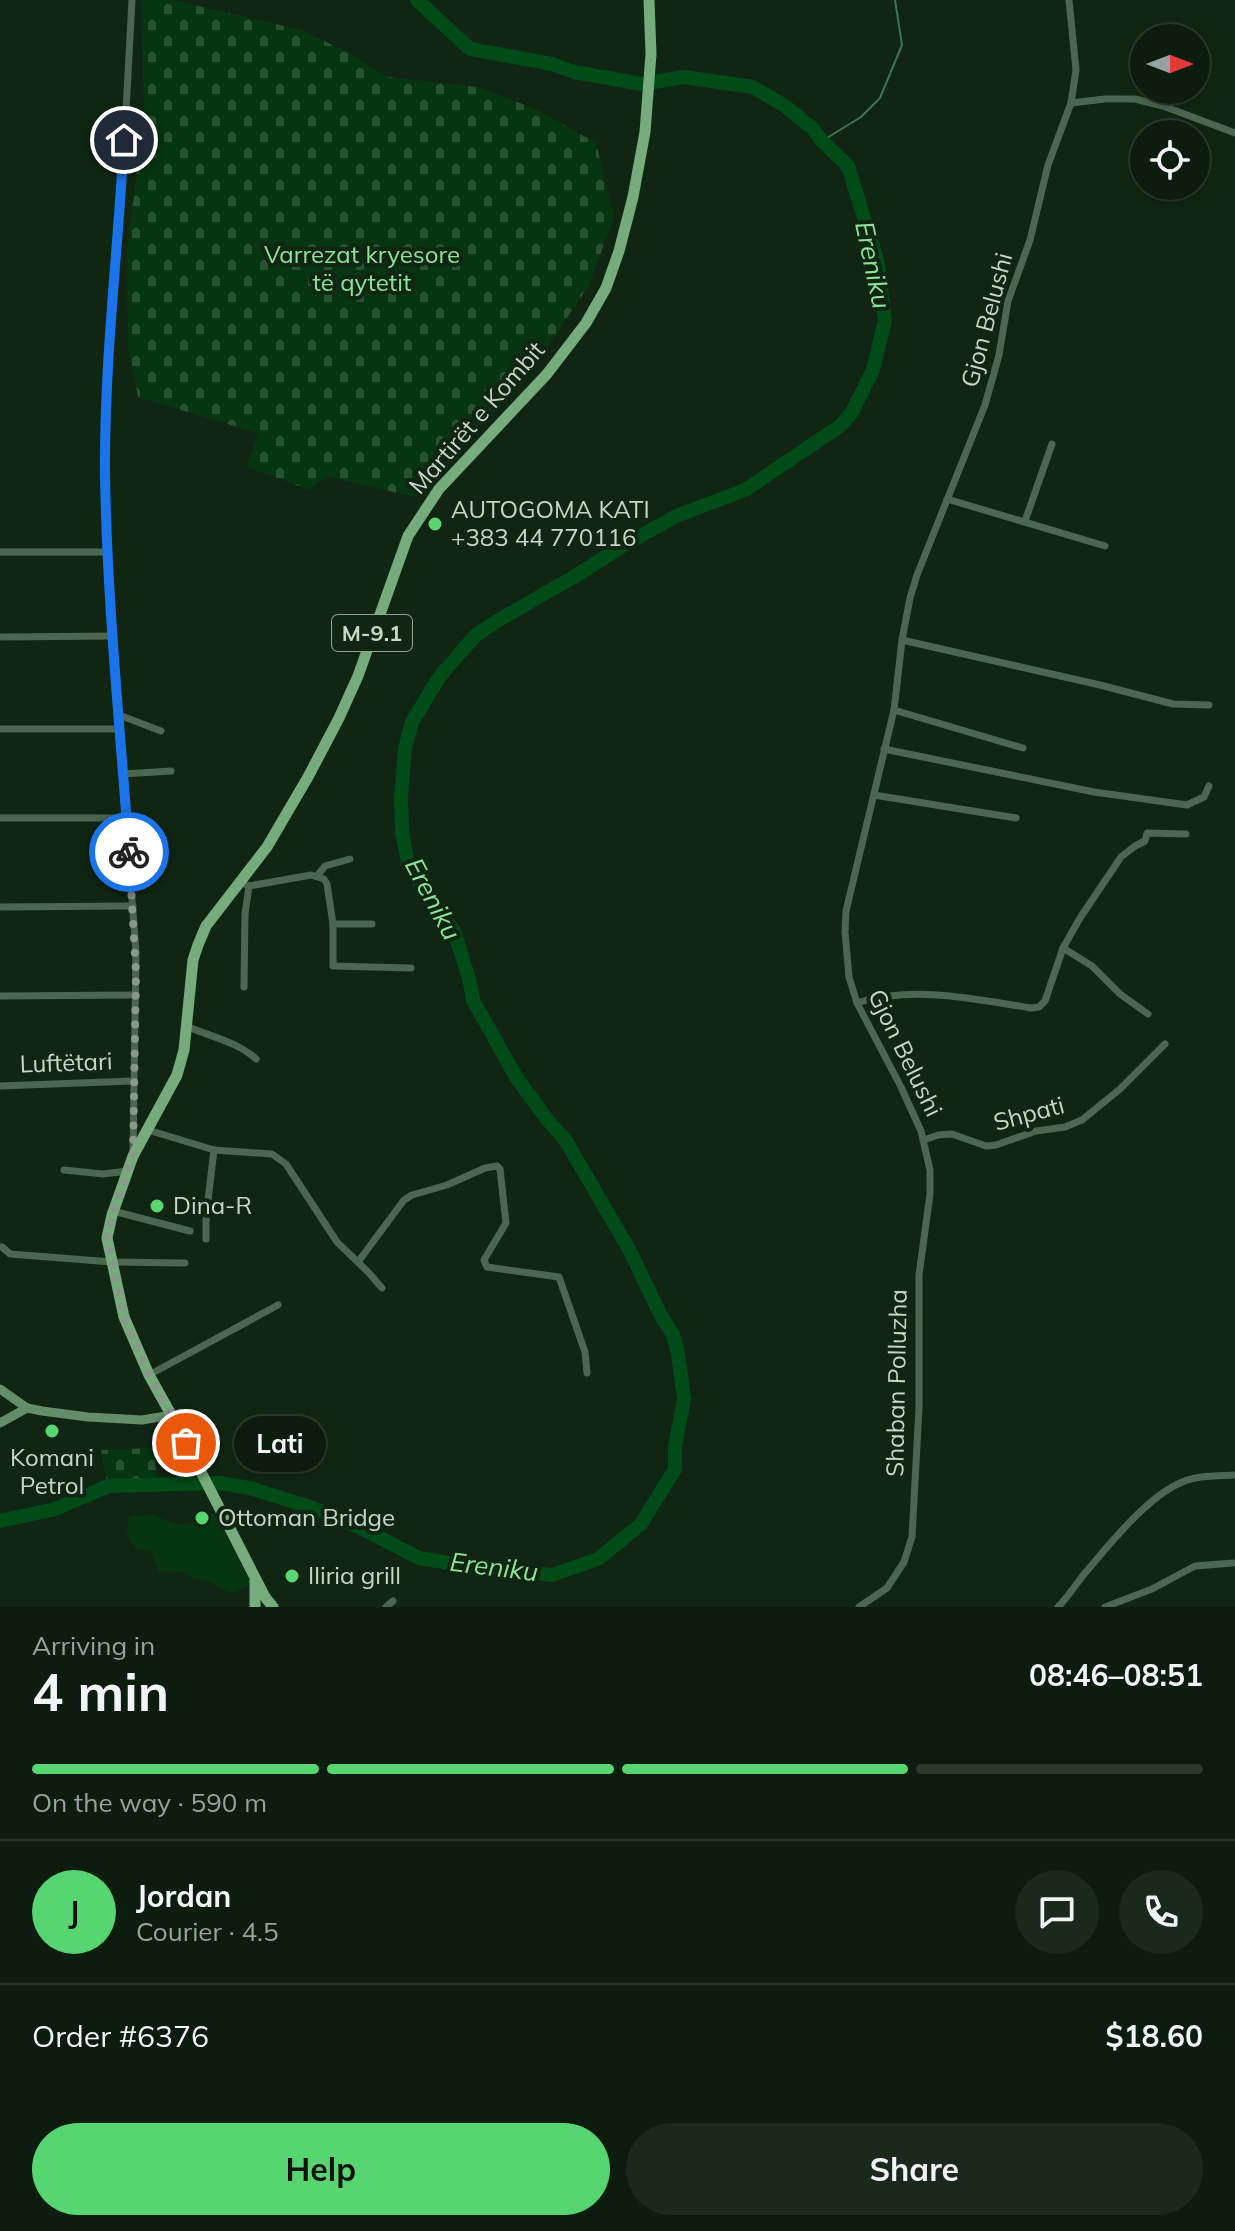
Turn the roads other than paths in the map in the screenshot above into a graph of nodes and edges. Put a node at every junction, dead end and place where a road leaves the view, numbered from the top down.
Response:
1 (132, 0) edge
2 (649, 0) edge
3 (1069, 0) edge
4 (1071, 103) junction
5 (1235, 133) edge
6 (1052, 444) dead end
7 (947, 499) junction
8 (1025, 521) junction
9 (1105, 546) dead end
10 (0, 552) edge
11 (107, 552) junction
12 (112, 636) junction
13 (0, 637) edge
14 (902, 640) junction
15 (1209, 705) dead end
16 (894, 710) junction
17 (119, 715) junction
18 (0, 729) edge
19 (120, 729) junction
20 (161, 731) dead end
21 (1023, 748) dead end
22 (884, 749) junction
23 (171, 771) dead end
24 (123, 774) junction
25 (1209, 786) dead end
26 (874, 795) junction
27 (0, 818) edge
28 (127, 818) junction
29 (1016, 818) dead end
30 (1186, 834) dead end
31 (350, 859) dead end
32 (317, 876) junction
33 (244, 884) junction
34 (133, 906) junction
35 (0, 907) edge
36 (333, 924) junction
37 (372, 924) dead end
38 (1063, 948) junction
39 (411, 968) dead end
40 (244, 987) dead end
41 (136, 995) junction
42 (0, 996) edge
43 (857, 1003) junction
44 (1148, 1014) dead end
45 (186, 1026) junction
46 (1165, 1044) dead end
47 (256, 1059) dead end
48 (133, 1081) junction
49 (0, 1086) edge
50 (148, 1130) junction
51 (924, 1140) junction
52 (214, 1150) junction
53 (133, 1156) junction
54 (64, 1170) dead end
55 (128, 1171) junction
56 (113, 1211) junction
57 (190, 1231) dead end
58 (206, 1239) dead end
59 (2, 1247) dead end
60 (112, 1262) junction
61 (358, 1262) junction
62 (185, 1263) dead end
63 (382, 1288) dead end
64 (278, 1305) dead end
65 (587, 1373) dead end
66 (149, 1375) junction
67 (0, 1389) edge
68 (27, 1408) junction
69 (172, 1415) junction
70 (0, 1423) edge
71 (1235, 1475) edge
72 (1233, 1563) dead end
73 (254, 1575) junction
74 (255, 1607) edge
75 (273, 1607) edge
76 (859, 1607) edge
77 (1058, 1607) edge
78 (1105, 1607) edge

1 - 11 street
2 - 33 main road, Martirët e Kombit / M-9.1
3 - 4 street, Gjon Belushi
4 - 5 street
4 - 7 street, Gjon Belushi
6 - 8 street
7 - 8 street
7 - 14 street, Gjon Belushi
8 - 9 street
10 - 11 street
11 - 12 street
12 - 13 street
12 - 17 street
14 - 15 street
14 - 16 street, Gjon Belushi
16 - 21 street
16 - 22 street, Gjon Belushi
17 - 19 street
17 - 20 street
18 - 19 street
19 - 24 street
22 - 25 street
22 - 26 street, Gjon Belushi
23 - 24 street
24 - 28 street
26 - 29 street
26 - 43 street, Gjon Belushi
27 - 28 street
28 - 34 street
30 - 38 street
31 - 32 street
32 - 33 street
32 - 36 street
33 - 40 street
33 - 45 main road, Martirët e Kombit / M-9.1
34 - 35 street
34 - 41 street
36 - 37 street
36 - 39 street
38 - 43 street
38 - 44 street
41 - 42 street
41 - 48 street
43 - 51 street, Gjon Belushi
45 - 47 street
45 - 50 main road, Martirët e Kombit / M-9.1
46 - 51 street, Shpati
48 - 49 street, Luftëtari
48 - 53 street
50 - 52 street
50 - 53 main road, Martirët e Kombit / M-9.1
51 - 76 street, Shaban Polluzha
52 - 58 street
52 - 61 street
53 - 55 main road, Martirët e Kombit / M-9.1
54 - 55 street
55 - 56 main road, Martirët e Kombit / M-9.1
56 - 57 street
56 - 60 main road, Martirët e Kombit / M-9.1
59 - 60 street
60 - 62 street
60 - 66 main road, Martirët e Kombit / M-9.1
61 - 63 street
61 - 65 street
64 - 66 street
66 - 69 main road, Martirët e Kombit / M-9.1
67 - 68 main road
68 - 69 main road
68 - 70 main road
69 - 73 main road, M-9.1
71 - 77 street
72 - 78 street
73 - 74 main road, M-9.1
73 - 75 main road, M-9.1

